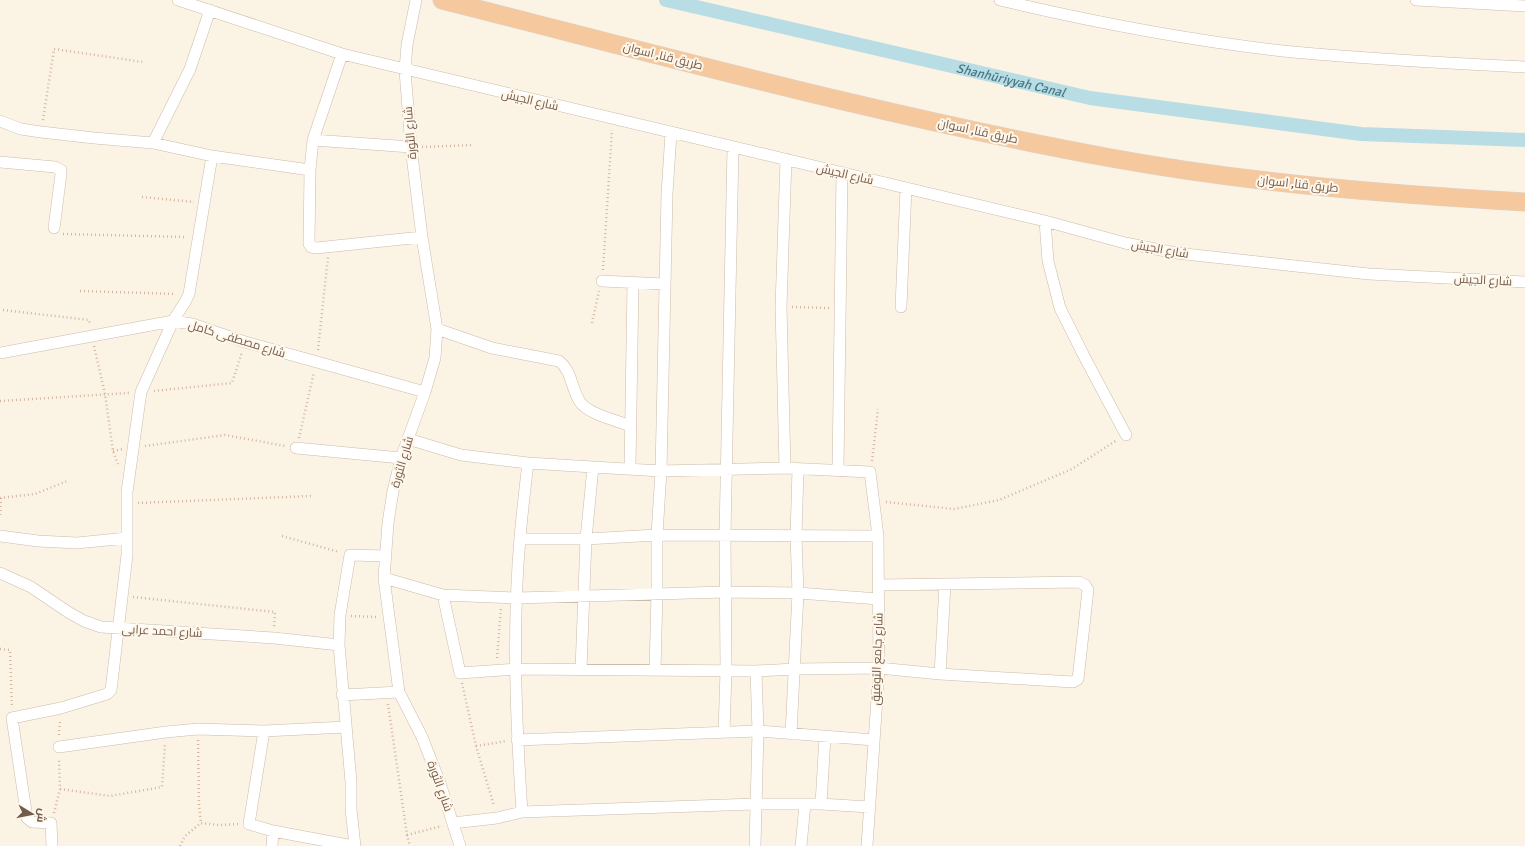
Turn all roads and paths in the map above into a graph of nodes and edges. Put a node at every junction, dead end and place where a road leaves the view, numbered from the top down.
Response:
1 (178, 0) edge
2 (416, 0) edge
3 (442, 0) edge
4 (1000, 0) edge
5 (1416, 0) edge
6 (1525, 6) edge
7 (210, 10) junction
8 (342, 54) junction
9 (142, 62) dead end
10 (1525, 67) edge
11 (405, 70) junction
12 (613, 119) junction
13 (0, 122) edge
14 (41, 132) junction
15 (671, 133) junction
16 (313, 140) junction
17 (153, 142) junction
18 (473, 145) dead end
19 (411, 147) junction
20 (733, 147) junction
21 (212, 156) junction
22 (786, 159) junction
23 (0, 162) edge
24 (310, 170) junction
25 (842, 173) junction
26 (906, 188) junction
27 (142, 197) dead end
28 (1525, 202) edge
29 (204, 203) junction
30 (1045, 222) junction
31 (54, 228) joint
32 (422, 237) junction
33 (199, 238) junction
34 (330, 246) junction
35 (602, 281) junction
36 (1525, 282) edge
37 (633, 283) junction
38 (664, 284) junction
39 (80, 291) dead end
40 (189, 294) junction
41 (781, 307) junction
42 (901, 307) dead end
43 (839, 308) junction
44 (3, 310) dead end
45 (173, 321) junction
46 (592, 323) dead end
47 (437, 329) junction
48 (92, 335) junction
49 (245, 342) junction
50 (0, 353) edge
51 (316, 362) junction
52 (141, 392) junction
53 (425, 392) junction
54 (105, 394) junction
55 (0, 401) edge
56 (878, 409) dead end
57 (630, 426) junction
58 (1126, 435) joint
59 (408, 439) junction
60 (135, 447) junction
61 (296, 448) junction
62 (113, 451) dead end
63 (401, 458) junction
64 (528, 462) junction
65 (593, 467) junction
66 (630, 468) junction
67 (785, 468) junction
68 (727, 469) junction
69 (798, 469) junction
70 (661, 471) junction
71 (838, 471) junction
72 (870, 472) junction
73 (67, 481) dead end
74 (312, 496) dead end
75 (0, 498) edge
76 (874, 501) junction
77 (127, 504) junction
78 (0, 515) edge
79 (657, 535) junction
80 (725, 535) junction
81 (0, 536) edge
82 (282, 536) dead end
83 (796, 536) junction
84 (878, 536) junction
85 (127, 538) junction
86 (520, 539) junction
87 (586, 539) junction
88 (350, 555) junction
89 (385, 556) junction
90 (0, 573) edge
91 (384, 578) junction
92 (879, 585) junction
93 (945, 585) junction
94 (725, 592) junction
95 (657, 593) junction
96 (798, 593) junction
97 (121, 595) junction
98 (443, 595) junction
99 (584, 596) junction
100 (502, 597) junction
101 (517, 598) junction
102 (879, 599) junction
103 (340, 615) junction
104 (389, 618) junction
105 (118, 629) junction
106 (274, 638) junction
107 (339, 645) junction
108 (0, 649) edge
109 (879, 668) junction
110 (516, 669) junction
111 (582, 669) junction
112 (795, 669) junction
113 (496, 671) junction
114 (655, 671) junction
115 (726, 671) junction
116 (756, 671) junction
117 (460, 673) junction
118 (940, 674) junction
119 (386, 692) junction
120 (399, 692) junction
121 (342, 695) junction
122 (61, 708) junction
123 (12, 718) junction
124 (346, 727) junction
125 (198, 729) junction
126 (264, 731) junction
127 (758, 731) junction
128 (166, 732) junction
129 (724, 732) junction
130 (791, 734) junction
131 (825, 738) junction
132 (517, 740) junction
133 (874, 740) junction
134 (476, 746) junction
135 (59, 747) junction
136 (60, 789) junction
137 (755, 804) junction
138 (805, 804) junction
139 (821, 804) junction
140 (869, 807) junction
141 (522, 812) junction
142 (497, 818) junction
143 (51, 823) junction
144 (201, 823) junction
145 (453, 823) junction
146 (249, 824) junction
147 (273, 831) junction
148 (407, 835) junction
149 (52, 846) edge
150 (180, 846) edge
151 (272, 846) edge
152 (354, 846) edge
153 (410, 846) edge
154 (460, 846) edge
155 (755, 846) edge
156 (801, 846) edge
157 (867, 846) edge

1 - 7 street, شارع الجيش
2 - 11 street, شارع الثورة
3 - 28 highway, طريق قنا, اسوان
4 - 10 street
5 - 6 street
7 - 8 street, شارع الجيش
7 - 17 street
8 - 11 street, شارع الجيش
8 - 16 street
9 - 14 path
11 - 12 street, شارع الجيش
11 - 19 street, شارع الثورة
12 - 15 street, شارع الجيش
12 - 35 path
13 - 14 street
14 - 17 street
15 - 20 street, شارع الجيش
15 - 38 street
16 - 19 street
16 - 24 street
17 - 21 street
18 - 19 path
19 - 32 street, شارع الثورة
20 - 22 street, شارع الجيش
20 - 68 street
21 - 24 street
21 - 29 street
22 - 25 street, شارع الجيش
22 - 41 street
23 - 31 street
24 - 34 street
25 - 26 street, شارع الجيش
25 - 43 street
26 - 30 street, شارع الجيش
26 - 42 street
27 - 29 path
29 - 33 street
30 - 36 street, شارع الجيش
30 - 58 street
31 - 33 path
32 - 34 street
32 - 47 street, شارع الثورة
33 - 40 street
34 - 51 path
35 - 37 street
35 - 46 path
37 - 38 street
37 - 57 street
38 - 70 street
39 - 40 path
40 - 45 street
41 - 43 path
41 - 67 street
43 - 71 street
44 - 48 path
45 - 48 street, شارع مصطفى كامل
45 - 49 street, شارع مصطفى كامل
45 - 52 street
47 - 53 street, شارع الثورة
47 - 57 street
48 - 50 street, شارع مصطفى كامل
48 - 54 path
49 - 51 street, شارع مصطفى كامل
49 - 52 path
51 - 53 street, شارع مصطفى كامل
51 - 61 path
52 - 54 path
52 - 60 street
53 - 59 street, شارع الثورة
54 - 55 path
54 - 62 path
56 - 72 path
57 - 66 street
58 - 76 path
59 - 63 street, شارع الثورة
59 - 64 street
60 - 61 path
60 - 77 street
61 - 63 street
63 - 89 street, شارع الثورة
64 - 65 street
64 - 86 street
65 - 66 street
65 - 87 street
66 - 70 street
67 - 68 street
67 - 69 street
68 - 70 street
68 - 80 street
69 - 71 street
69 - 83 street
70 - 79 street
71 - 72 street
72 - 76 street, شارع جامع التوفيق
73 - 75 path
74 - 77 path
75 - 78 path
76 - 84 street, شارع جامع التوفيق
77 - 85 street
79 - 80 street
79 - 87 street
79 - 95 street
80 - 83 street
80 - 94 street
81 - 85 street
82 - 88 path
83 - 84 street
83 - 96 street
84 - 92 street, شارع جامع التوفيق
85 - 97 street
86 - 87 street
86 - 101 street
87 - 99 street
88 - 89 street
88 - 103 street
89 - 91 street, شارع الثورة
90 - 105 street, شارع احمد عرابى
91 - 98 street
91 - 104 street, شارع الثورة
92 - 93 street
92 - 102 street, شارع جامع التوفيق
93 - 118 street
93 - 118 street
94 - 95 street
94 - 96 street
94 - 115 street
95 - 99 street
95 - 114 street
96 - 102 street
96 - 112 street
97 - 105 street
97 - 106 path
98 - 100 street
98 - 117 street
99 - 101 street
99 - 111 street
100 - 101 street
100 - 113 path
101 - 110 street
102 - 109 street, شارع جامع التوفيق
103 - 104 path
103 - 107 street
104 - 120 street, شارع الثورة
105 - 106 street, شارع احمد عرابى
105 - 122 street
106 - 107 street, شارع احمد عرابى
107 - 121 street
108 - 123 path
109 - 112 street
109 - 118 street
109 - 133 street, شارع جامع التوفيق
110 - 111 street
110 - 113 street
110 - 132 street
111 - 114 street
112 - 116 street
112 - 130 street
113 - 117 street
114 - 115 street
115 - 116 street
115 - 129 street
116 - 127 street
117 - 134 path
119 - 120 street
119 - 121 street
119 - 148 path
120 - 145 street, شارع الثورة
121 - 124 street
122 - 123 street
122 - 135 path
123 - 143 street
124 - 126 street
124 - 152 street
125 - 126 street
125 - 128 street
125 - 144 path
126 - 146 street
127 - 129 street
127 - 130 street
127 - 137 street
128 - 135 street
128 - 136 path
129 - 132 street
130 - 131 street
131 - 133 street
131 - 139 street
132 - 134 path
132 - 141 street
133 - 140 street, شارع جامع التوفيق
134 - 142 path
135 - 136 path
136 - 143 path
137 - 138 street
137 - 141 street
137 - 155 street
138 - 139 street
138 - 156 street
139 - 140 street
140 - 157 street, شارع جامع التوفيق
141 - 142 street
142 - 145 street
143 - 149 street
144 - 146 path
144 - 150 path
145 - 148 path
145 - 154 street, شارع الثورة
146 - 147 street
147 - 151 street
147 - 152 street
148 - 153 path

